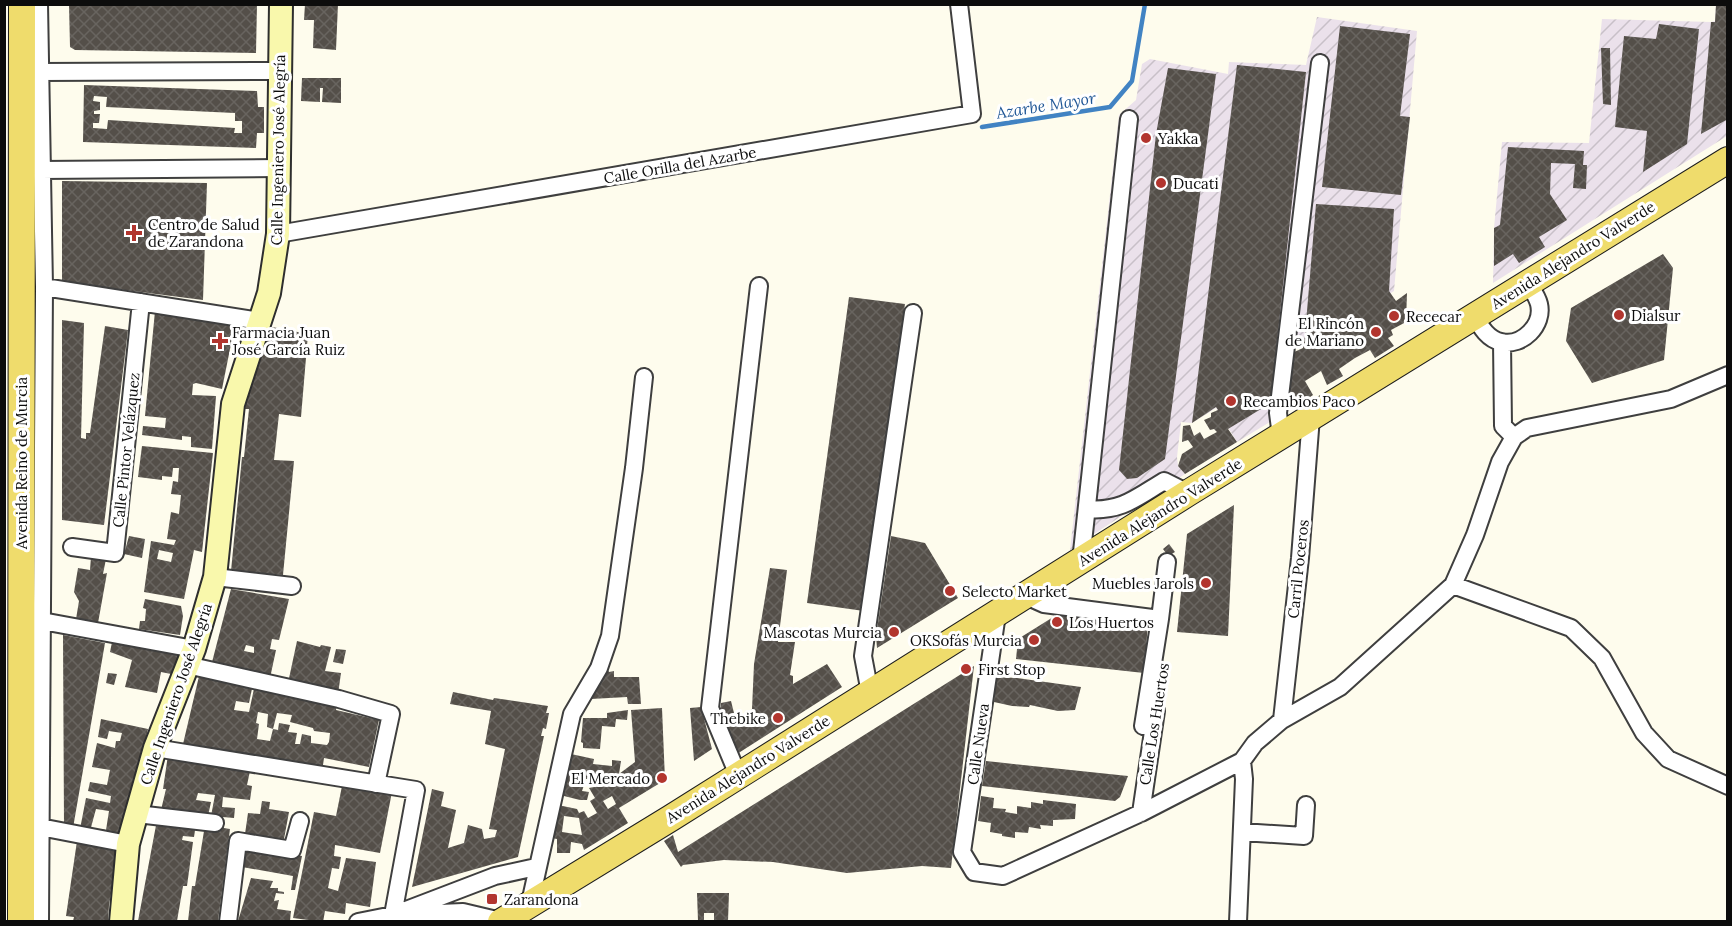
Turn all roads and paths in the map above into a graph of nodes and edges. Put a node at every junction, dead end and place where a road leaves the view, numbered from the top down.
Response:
1 (13, 4) edge
2 (22, 4) edge
3 (39, 4) edge
4 (281, 4) edge
5 (959, 4) edge
6 (4, 8) edge
7 (1320, 63) dead end
8 (280, 71) junction
9 (40, 72) junction
10 (1129, 119) dead end
11 (1728, 160) edge
12 (279, 168) junction
13 (41, 170) junction
14 (278, 234) junction
15 (1528, 283) junction
16 (759, 286) dead end
17 (44, 287) junction
18 (141, 302) junction
19 (913, 313) dead end
20 (1474, 316) junction
21 (260, 321) junction
22 (1502, 342) junction
23 (1728, 375) edge
24 (644, 377) dead end
25 (1311, 417) junction
26 (1281, 436) junction
27 (1514, 437) junction
28 (1188, 494) junction
29 (1087, 509) junction
30 (72, 547) dead end
31 (1081, 561) junction
32 (1167, 562) dead end
33 (214, 577) junction
34 (1453, 585) junction
35 (292, 586) dead end
36 (1026, 596) junction
37 (997, 614) junction
38 (1160, 619) junction
39 (42, 621) junction
40 (1167, 636) dead end
41 (190, 657) junction
42 (870, 693) junction
43 (1282, 720) junction
44 (1143, 726) dead end
45 (155, 748) junction
46 (1242, 761) junction
47 (738, 776) junction
48 (376, 784) junction
49 (1728, 786) edge
50 (1306, 806) dead end
51 (1141, 813) junction
52 (137, 814) junction
53 (300, 821) dead end
54 (215, 823) dead end
55 (40, 827) junction
56 (1242, 832) junction
57 (128, 844) junction
58 (536, 867) junction
59 (40, 895) junction
60 (530, 903) junction
61 (393, 915) junction
62 (23, 921) edge
63 (40, 921) edge
64 (121, 921) edge
65 (228, 921) edge
66 (358, 921) edge
67 (501, 921) edge
68 (1242, 921) edge

1 - 6 main road
2 - 62 main road, Avenida Reino de Murcia
3 - 9 street
4 - 8 street, Calle Ingeniero José Alegría
5 - 14 street, Calle Orilla del Azarbe
7 - 26 street
8 - 9 street
8 - 12 street, Calle Ingeniero José Alegría
9 - 13 street
10 - 29 street
11 - 15 main road, Avenida Alejandro Valverde
12 - 13 street
12 - 14 street, Calle Ingeniero José Alegría
13 - 17 street
14 - 21 street, Calle Ingeniero José Alegría
15 - 20 main road, Avenida Alejandro Valverde
15 - 22 street
16 - 47 street
17 - 18 street
17 - 39 street
18 - 21 street
18 - 30 street, Calle Pintor Velázquez
19 - 42 street
20 - 22 street
20 - 25 main road, Avenida Alejandro Valverde
21 - 33 street, Calle Ingeniero José Alegría
22 - 27 street
23 - 27 street
24 - 58 street
25 - 26 main road, Avenida Alejandro Valverde
25 - 43 street, Carril Poceros
26 - 28 main road, Avenida Alejandro Valverde
27 - 34 street
28 - 29 street
28 - 31 main road, Avenida Alejandro Valverde
29 - 31 street
31 - 36 main road, Avenida Alejandro Valverde
32 - 38 street, Calle Los Huertos
33 - 35 street
33 - 41 street, Calle Ingeniero José Alegría
34 - 43 street
34 - 49 street
36 - 37 main road, Avenida Alejandro Valverde
36 - 38 street
37 - 42 main road, Avenida Alejandro Valverde
37 - 51 street, Calle Nueva
38 - 44 street, Calle Los Huertos
39 - 41 street
39 - 55 street
40 - 51 street, Calle Los Huertos
41 - 45 street, Calle Ingeniero José Alegría
41 - 48 street
42 - 47 main road, Avenida Alejandro Valverde
43 - 46 street
45 - 48 street
45 - 52 street, Calle Ingeniero José Alegría
46 - 51 street
46 - 56 street
47 - 60 main road, Avenida Alejandro Valverde
48 - 61 street
50 - 56 street
52 - 54 street
52 - 57 street, Calle Ingeniero José Alegría
53 - 65 street
55 - 57 street
55 - 59 street
56 - 68 street
57 - 64 street, Calle Ingeniero José Alegría
58 - 60 street
58 - 61 street
59 - 62 street
59 - 63 street
60 - 67 main road, Avenida Alejandro Valverde
61 - 66 street
61 - 67 street

